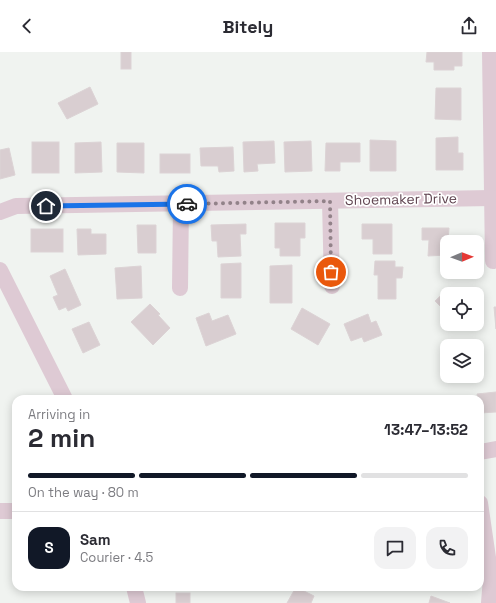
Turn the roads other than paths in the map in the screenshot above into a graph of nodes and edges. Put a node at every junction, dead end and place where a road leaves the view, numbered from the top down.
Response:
1 (490, 52) edge
2 (492, 198) junction
3 (330, 201) junction
4 (181, 204) junction
5 (0, 212) edge
6 (493, 261) dead end
7 (0, 270) edge
8 (332, 286) dead end
9 (180, 288) dead end
10 (63, 395) edge
11 (496, 449) edge
12 (484, 451) edge
13 (0, 512) edge
14 (12, 512) edge
15 (484, 530) edge
16 (135, 591) edge
17 (138, 603) edge
18 (489, 603) edge

1 - 2 street
2 - 3 street, Shoemaker Drive
2 - 6 street
3 - 4 street, Shoemaker Drive
3 - 8 street
4 - 5 street, Shoemaker Drive
4 - 9 street
7 - 10 street
11 - 12 street
13 - 14 street
15 - 18 street
16 - 17 street

